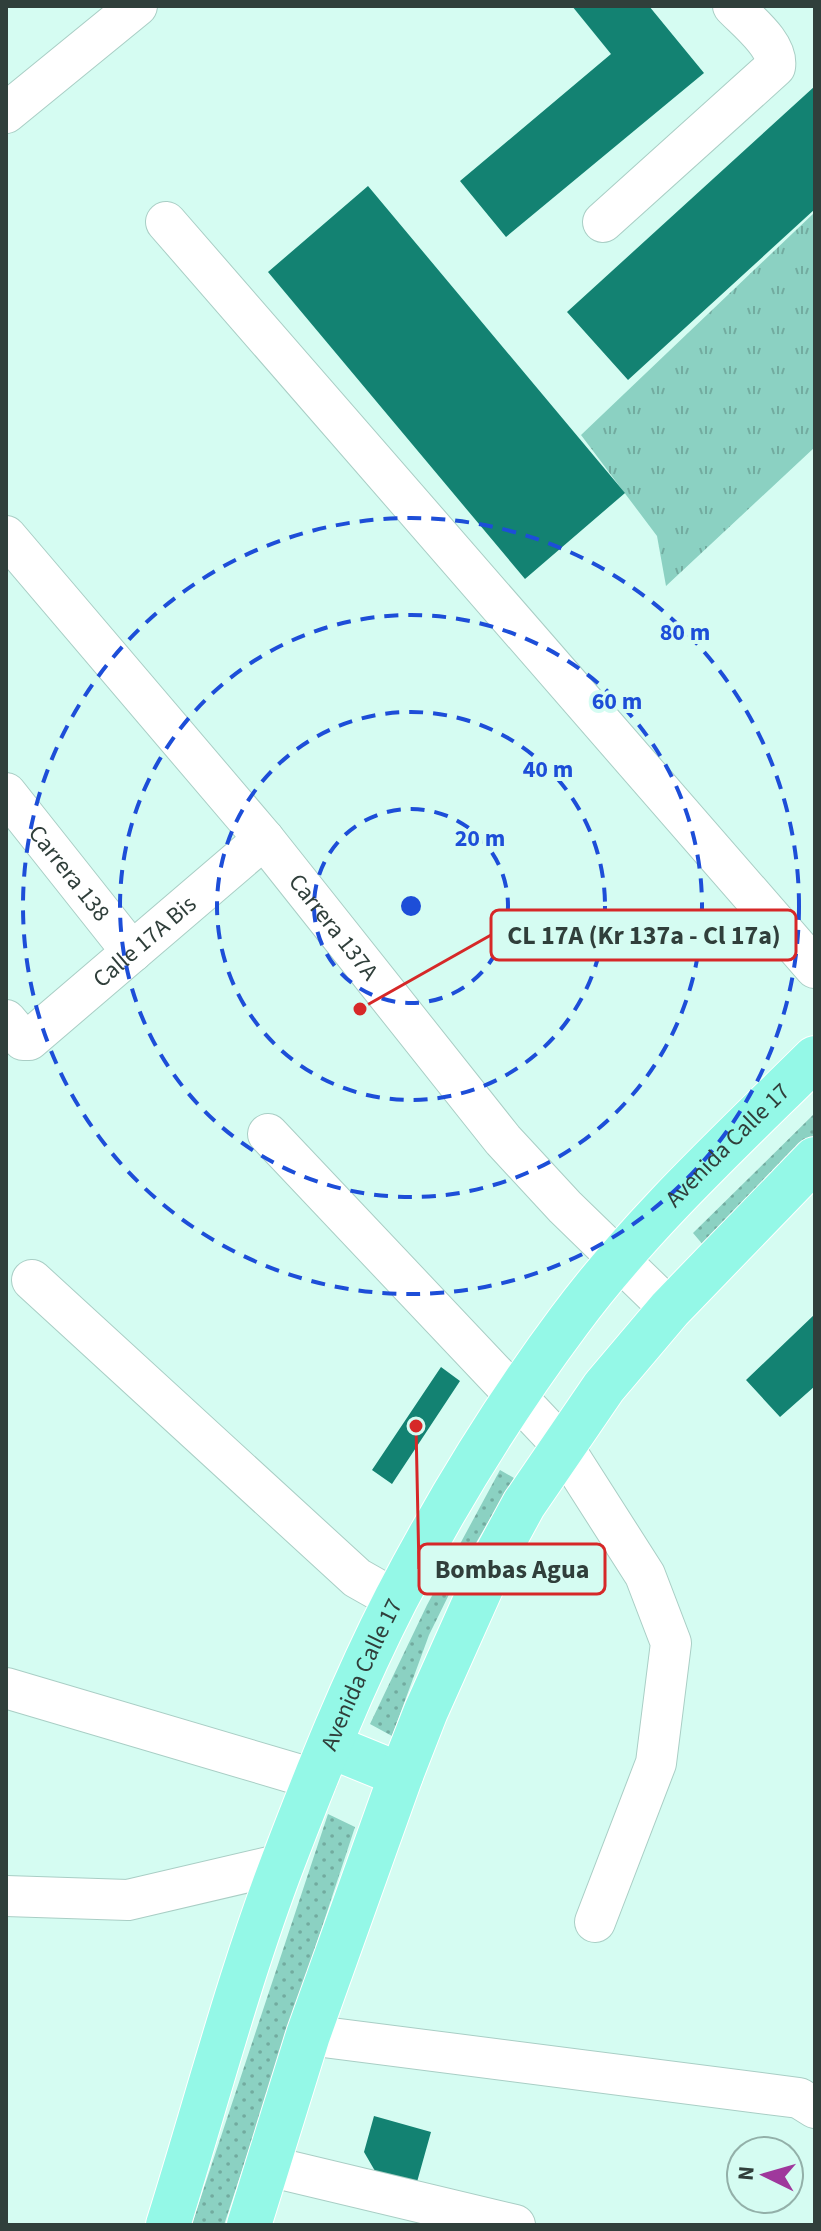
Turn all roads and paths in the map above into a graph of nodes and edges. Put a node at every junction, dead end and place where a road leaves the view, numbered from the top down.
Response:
1 (137, 6) edge
2 (733, 6) edge
3 (6, 113) edge
4 (166, 222) dead end
5 (603, 222) dead end
6 (6, 536) edge
7 (6, 793) edge
8 (264, 839) junction
9 (132, 952) junction
10 (815, 968) edge
11 (15, 1030) edge
12 (815, 1058) edge
13 (268, 1134) dead end
14 (815, 1159) edge
15 (619, 1259) junction
16 (32, 1280) dead end
17 (670, 1309) junction
18 (516, 1395) junction
19 (562, 1445) junction
20 (396, 1600) junction
21 (6, 1688) edge
22 (324, 1763) junction
23 (401, 1775) junction
24 (282, 1864) junction
25 (6, 1896) edge
26 (595, 1922) dead end
27 (308, 2035) junction
28 (815, 2108) edge
29 (268, 2166) junction
30 (169, 2223) edge
31 (249, 2225) edge
32 (515, 2225) edge

1 - 3 street
2 - 5 street
4 - 10 street
6 - 8 street, Carrera 137A
7 - 9 street, Carrera 138
8 - 9 street, Calle 17A Bis
8 - 15 street, Carrera 137A
9 - 11 street, Calle 17A Bis
12 - 15 main road, Avenida Calle 17
13 - 18 street
14 - 17 main road
15 - 17 street, Carrera 137A
15 - 18 main road, Avenida Calle 17
16 - 20 street
17 - 19 main road
18 - 19 street
18 - 20 main road, Avenida Calle 17
19 - 23 main road
19 - 26 street
20 - 22 main road, Avenida Calle 17
21 - 22 street
22 - 23 main road
22 - 24 main road, Avenida Calle 17
23 - 27 main road
24 - 25 street
24 - 30 main road, Avenida Calle 17
27 - 28 street
27 - 29 main road
29 - 31 main road
29 - 32 street

